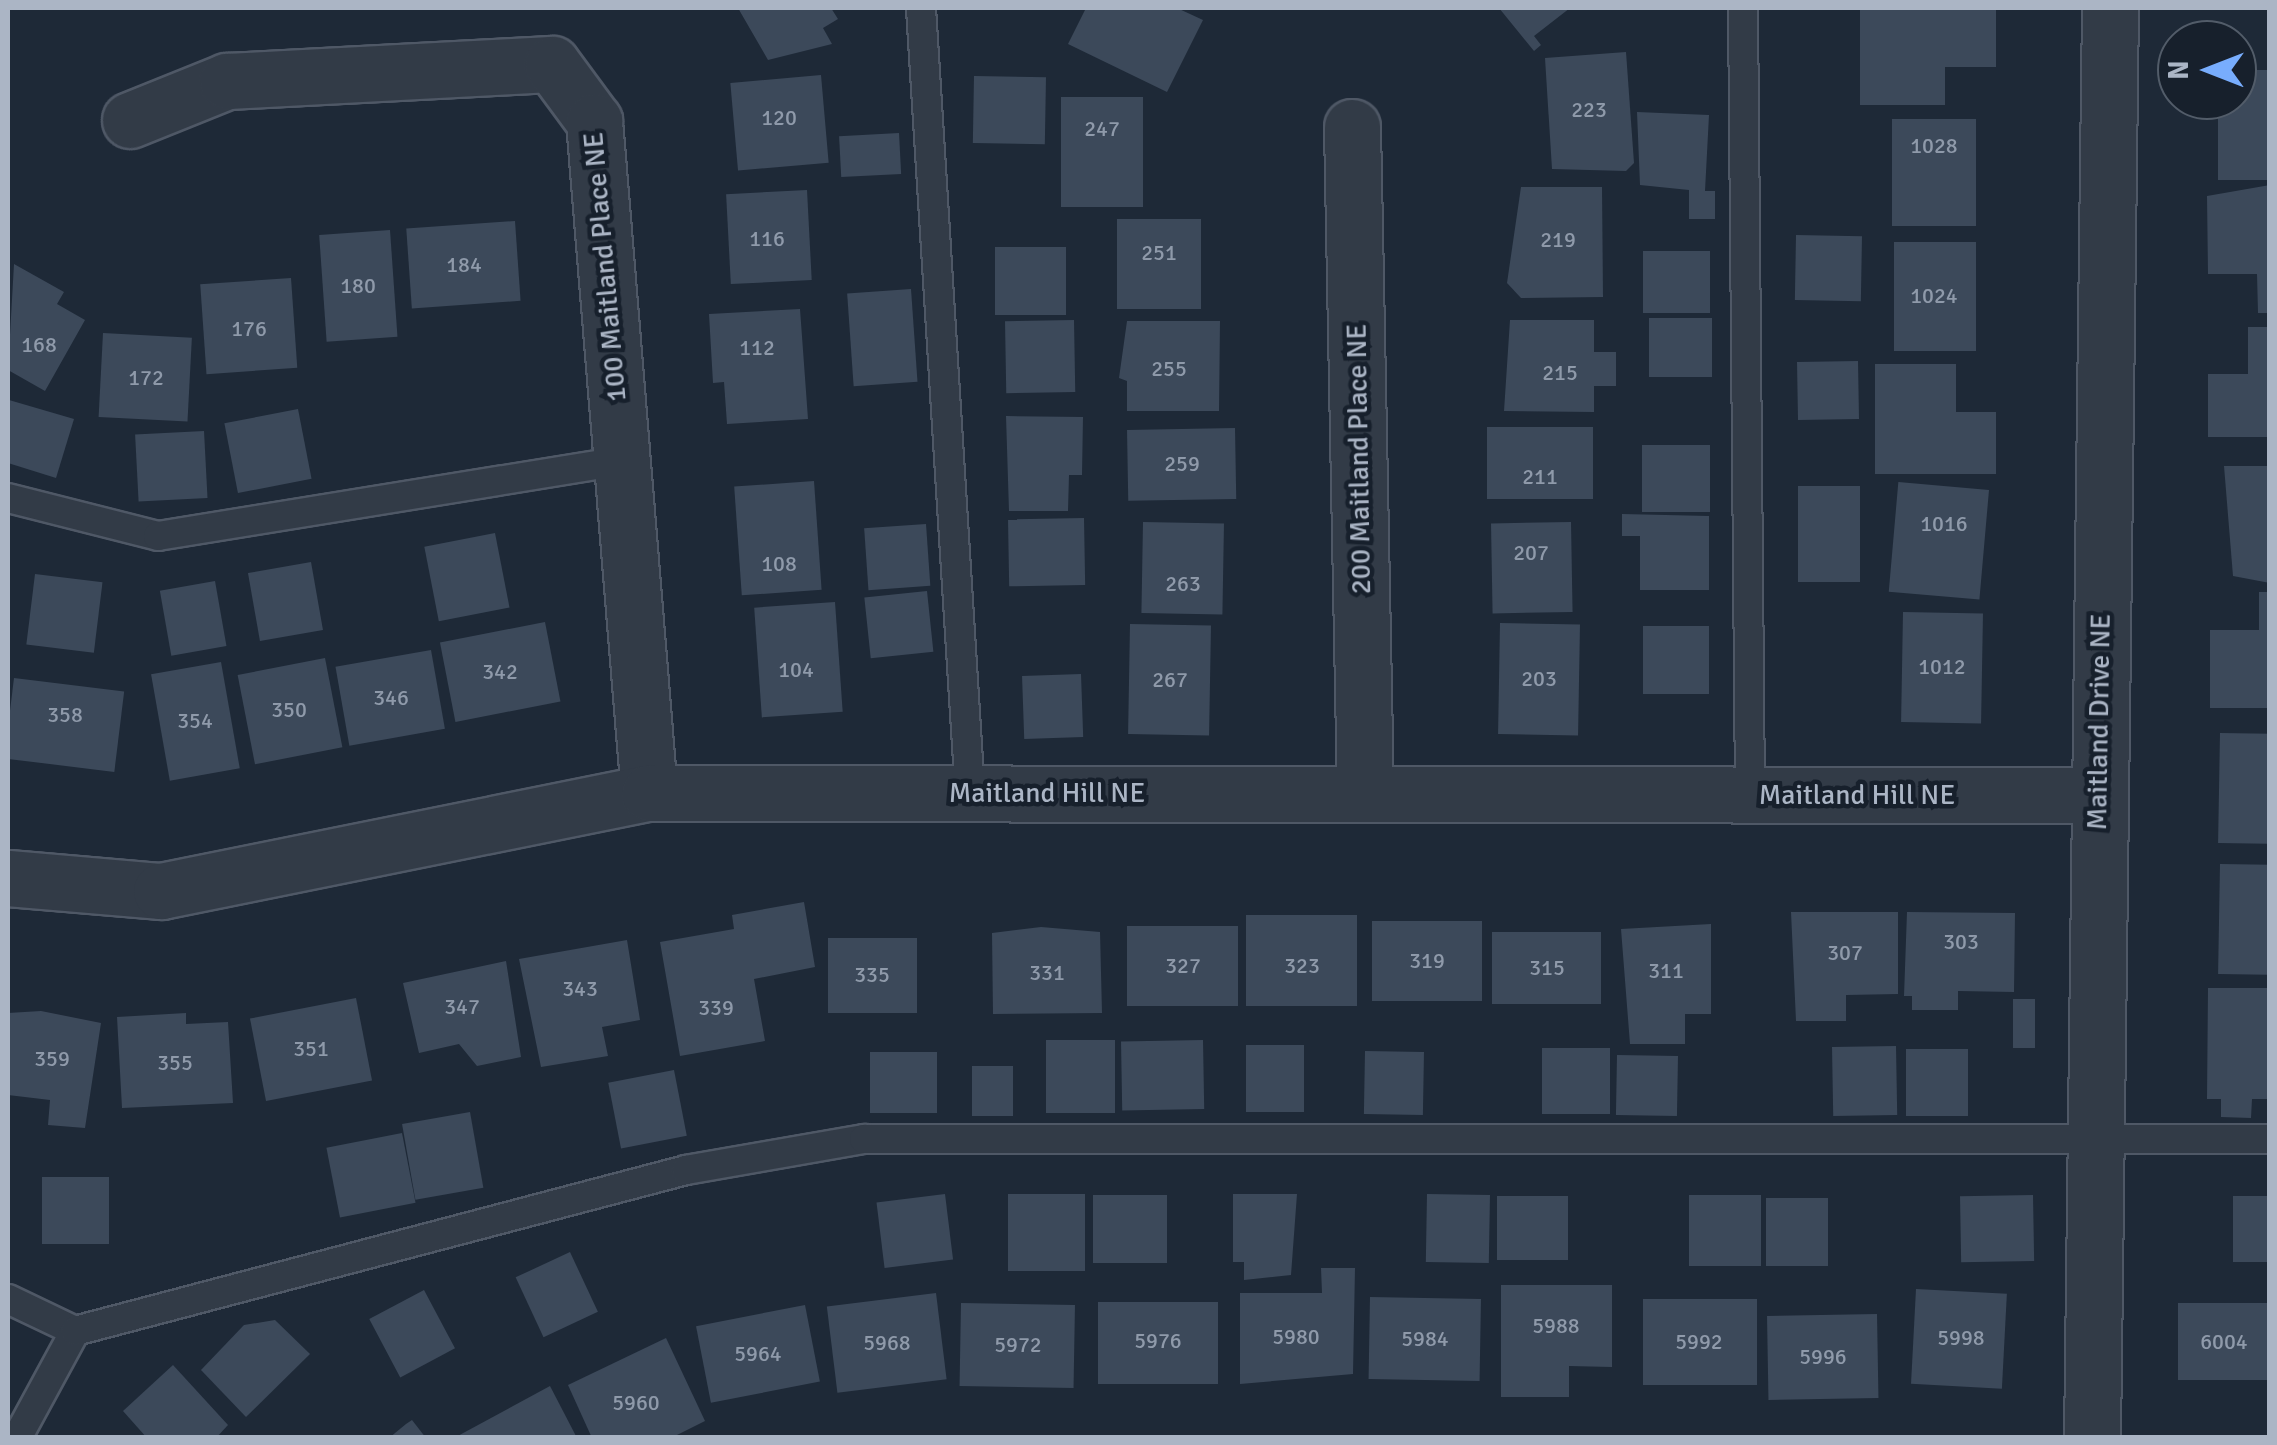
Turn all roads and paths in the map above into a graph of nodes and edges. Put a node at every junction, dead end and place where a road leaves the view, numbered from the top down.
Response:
1 (921, 8) edge
2 (1743, 8) edge
3 (2110, 8) edge
4 (130, 120) dead end
5 (1352, 127) dead end
6 (621, 461) junction
7 (8, 498) edge
8 (1365, 792) junction
9 (650, 793) junction
10 (970, 793) junction
11 (2097, 794) junction
12 (1750, 796) junction
13 (8, 878) edge
14 (2270, 1139) edge
15 (2096, 1141) junction
16 (8, 1299) edge
17 (74, 1331) junction
18 (17, 1438) edge
19 (2092, 1438) edge

1 - 10 lane
2 - 12 lane
3 - 11 street, Maitland Drive NE
4 - 6 street, 100 Maitland Place NE
5 - 8 street, 200 Maitland Place NE
6 - 7 lane
6 - 9 street, 100 Maitland Place NE
8 - 10 street, Maitland Hill NE
8 - 12 street, Maitland Hill NE
9 - 10 street, Maitland Hill NE
9 - 13 street, Maitland Hill NE
11 - 12 street, Maitland Hill NE
11 - 15 street, Maitland Drive NE
14 - 15 lane
15 - 17 lane
15 - 19 street, Maitland Drive NE
16 - 17 lane
17 - 18 lane

